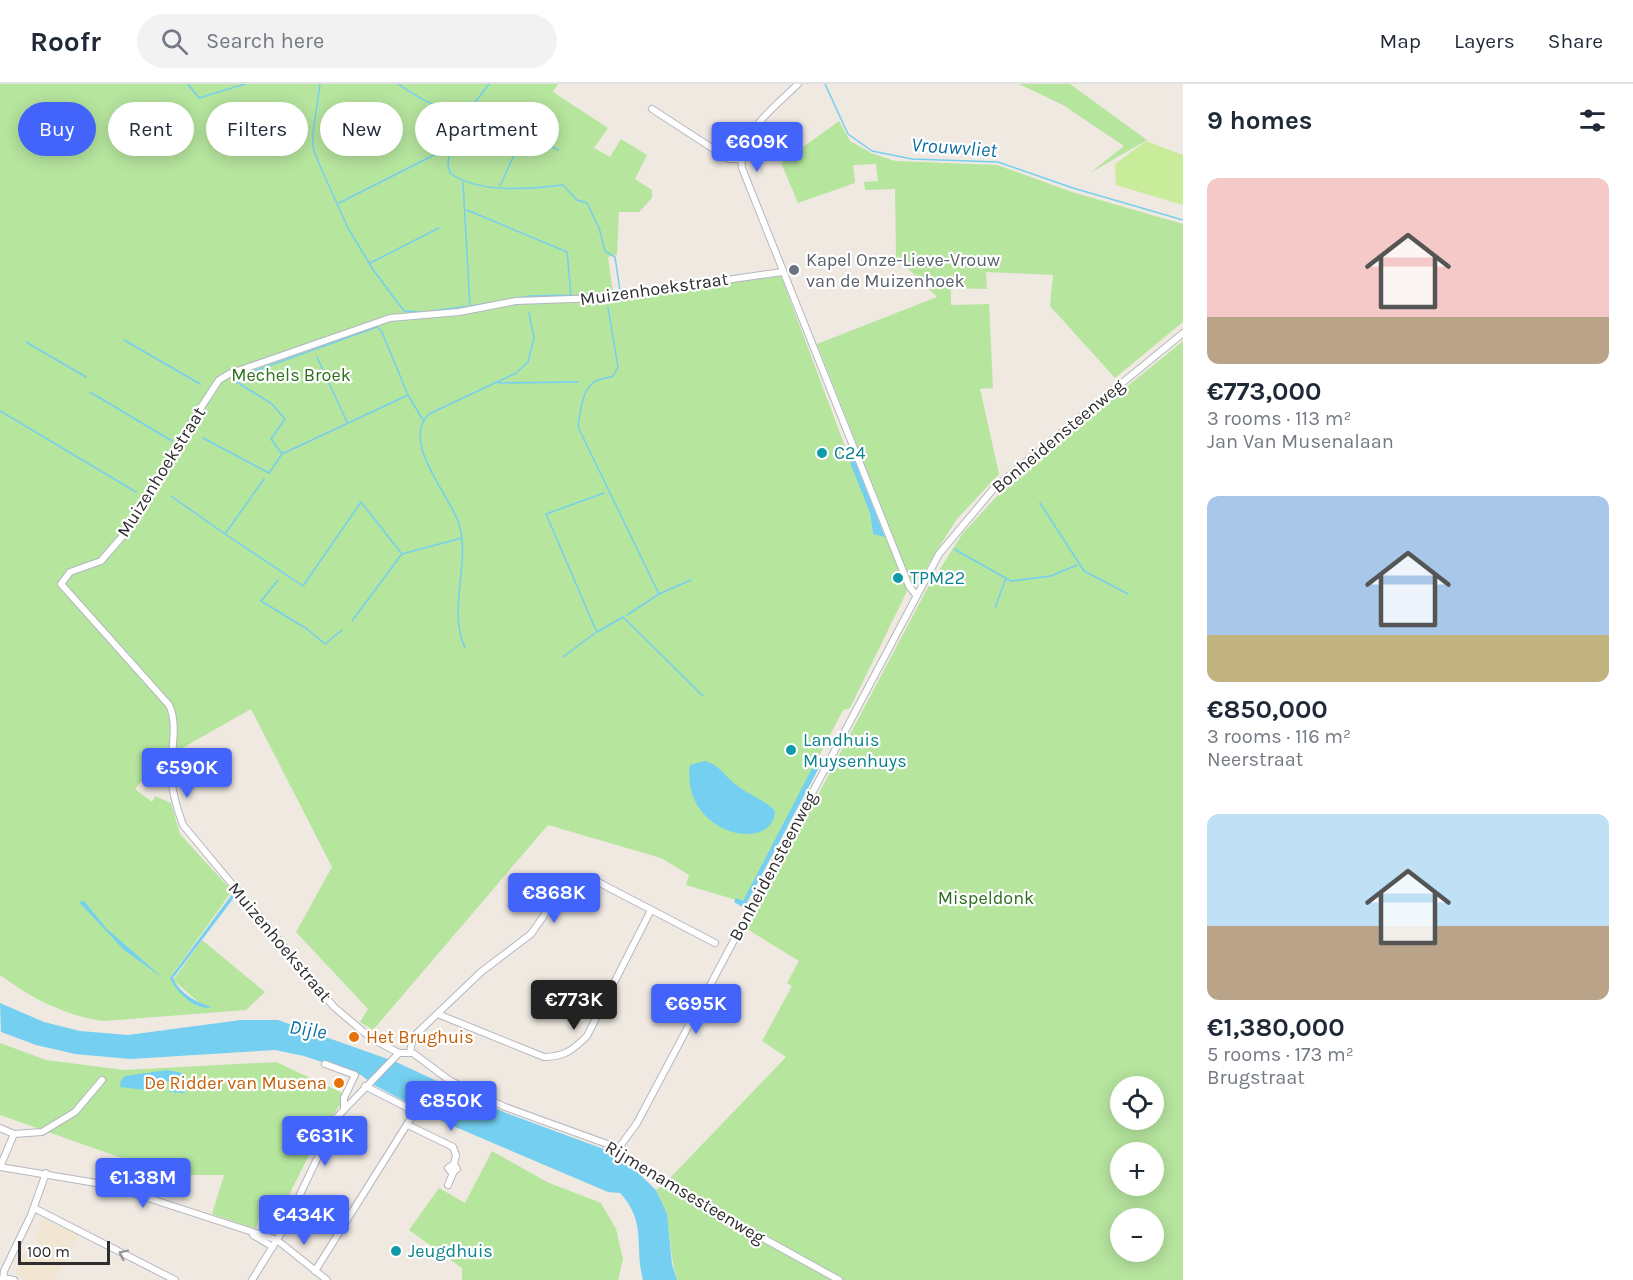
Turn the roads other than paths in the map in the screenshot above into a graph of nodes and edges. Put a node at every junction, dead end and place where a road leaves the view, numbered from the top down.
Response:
1 (798, 84) edge
2 (652, 109) dead end
3 (740, 159) junction
4 (782, 272) junction
5 (1183, 333) edge
6 (916, 595) junction
7 (651, 910) junction
8 (715, 943) dead end
9 (440, 1015) junction
10 (410, 1052) junction
11 (397, 1055) junction
12 (326, 1064) dead end
13 (102, 1080) dead end
14 (366, 1085) junction
15 (344, 1108) junction
16 (408, 1125) junction
17 (0, 1128) edge
18 (14, 1134) junction
19 (618, 1149) junction
20 (0, 1167) edge
21 (46, 1173) junction
22 (448, 1185) dead end
23 (34, 1209) junction
24 (245, 1230) junction
25 (277, 1240) junction
26 (273, 1247) junction
27 (315, 1270) junction
28 (3, 1279) edge
29 (14, 1280) edge
30 (175, 1280) edge
31 (252, 1280) edge
32 (327, 1280) edge
33 (839, 1280) edge

1 - 3 street
2 - 3 street
3 - 4 street
4 - 6 street
4 - 11 street, Muizenhoekstraat
5 - 6 street, Bonheidensteenweg
6 - 19 street, Bonheidensteenweg
7 - 8 street
7 - 9 street
7 - 9 street
9 - 10 street
10 - 11 street
10 - 19 street, Rijmenamsesteenweg
11 - 14 street
12 - 15 street
13 - 18 street
14 - 15 street
14 - 16 street
15 - 25 street
16 - 22 street
16 - 27 street
17 - 18 street
18 - 20 street
19 - 33 street, Rijmenamsesteenweg
20 - 21 street
21 - 23 street
21 - 24 street
23 - 28 street
30 -> 23 street
24 - 25 street
24 - 26 street
25 - 26 street
25 - 27 street
26 - 31 street
27 - 32 street
28 - 29 street

